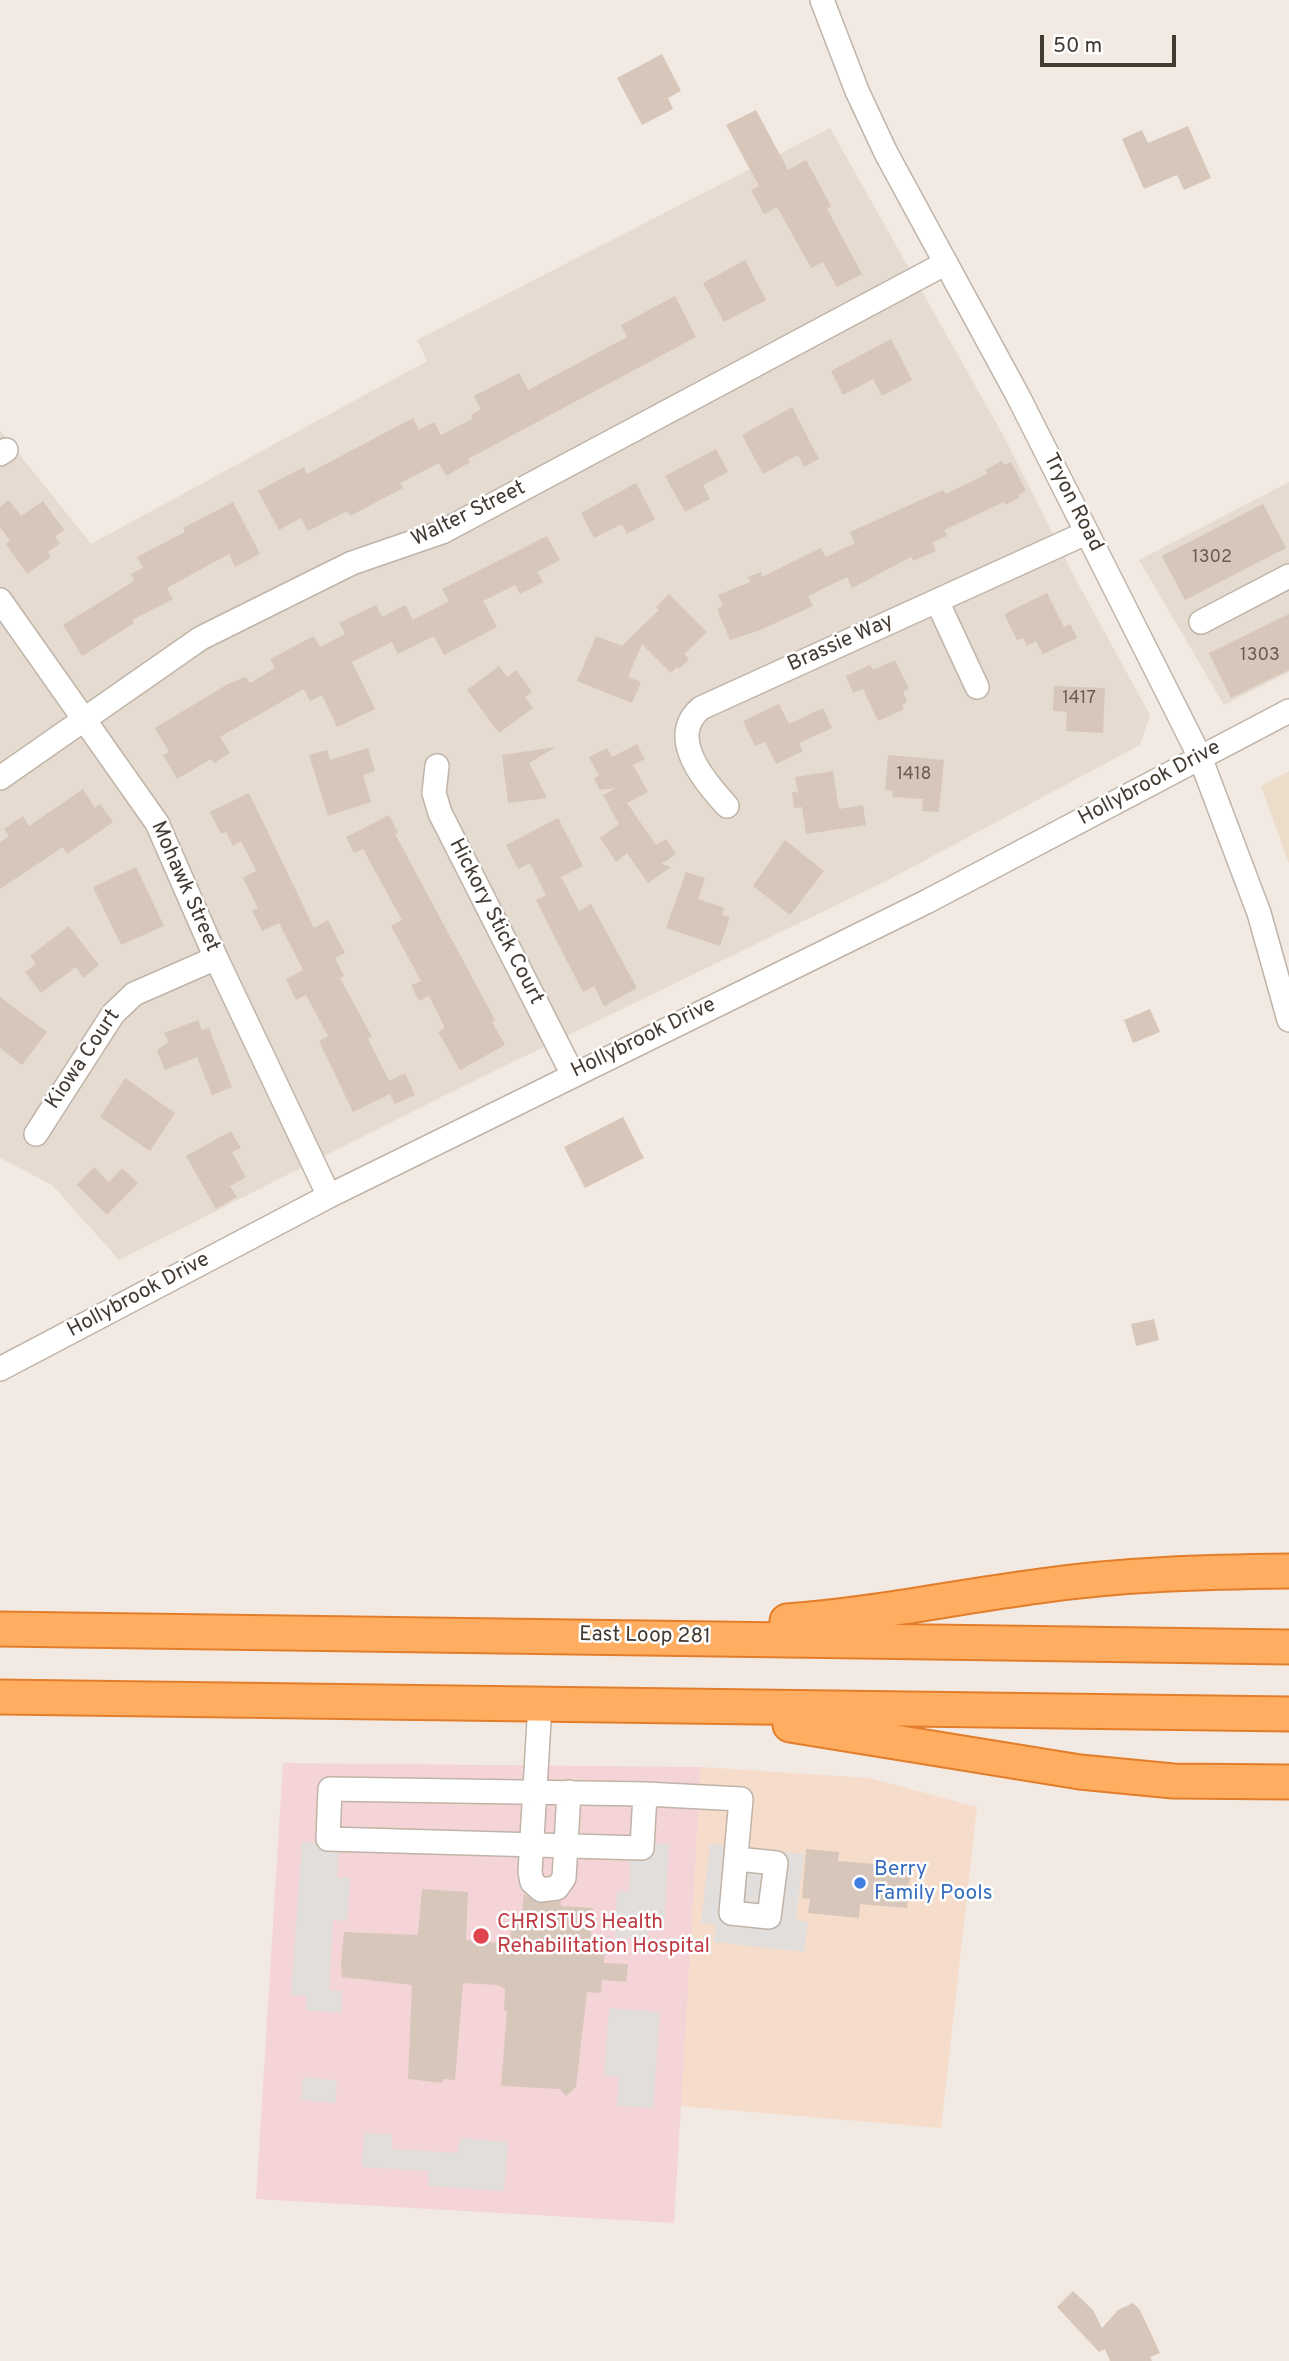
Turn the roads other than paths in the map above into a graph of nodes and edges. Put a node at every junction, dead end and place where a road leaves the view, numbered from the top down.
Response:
1 (822, 0) edge
2 (946, 263) junction
3 (1086, 533) junction
4 (1289, 576) edge
5 (0, 600) edge
6 (937, 601) junction
7 (1201, 622) dead end
8 (978, 687) dead end
9 (1289, 710) edge
10 (85, 718) junction
11 (1200, 757) junction
12 (437, 766) dead end
13 (0, 778) edge
14 (727, 806) dead end
15 (216, 958) junction
16 (1289, 1020) edge
17 (572, 1073) junction
18 (36, 1133) dead end
19 (329, 1196) junction
20 (0, 1369) edge
21 (1289, 1571) edge
22 (0, 1629) edge
23 (650, 1637) junction
24 (1289, 1647) edge
25 (0, 1697) edge
26 (540, 1704) junction
27 (656, 1705) junction
28 (1289, 1714) edge
29 (1289, 1782) edge
30 (535, 1791) junction
31 (569, 1792) junction
32 (645, 1794) junction
33 (532, 1845) junction
34 (565, 1846) junction
35 (737, 1859) dead end

1 - 2 street, Tryon Road
2 - 3 street, Tryon Road
2 - 10 street, Walter Street
3 - 6 street, Brassie Way
3 - 11 street, Tryon Road
4 - 7 street
5 - 10 street, Mohawk Street
6 - 8 street
6 - 14 street, Brassie Way
9 - 11 street, Hollybrook Drive
10 - 13 street, Walter Street
10 - 15 street, Mohawk Street
11 - 16 street, Tryon Road
11 - 17 street, Hollybrook Drive
12 - 17 street, Hickory Stick Court
15 - 18 street, Kiowa Court
15 - 19 street, Mohawk Street
17 - 19 street, Hollybrook Drive
19 - 20 street, Hollybrook Drive
21 - 23 highway
22 - 23 highway, East Loop 281
23 - 24 highway, East Loop 281
25 - 26 highway
26 - 27 highway
26 - 30 street
27 - 28 highway
27 - 29 highway
30 - 31 street
30 - 33 street
30 - 33 street
31 - 32 street
31 - 34 street
32 - 34 street
32 - 35 street
33 - 34 street
33 - 34 street

